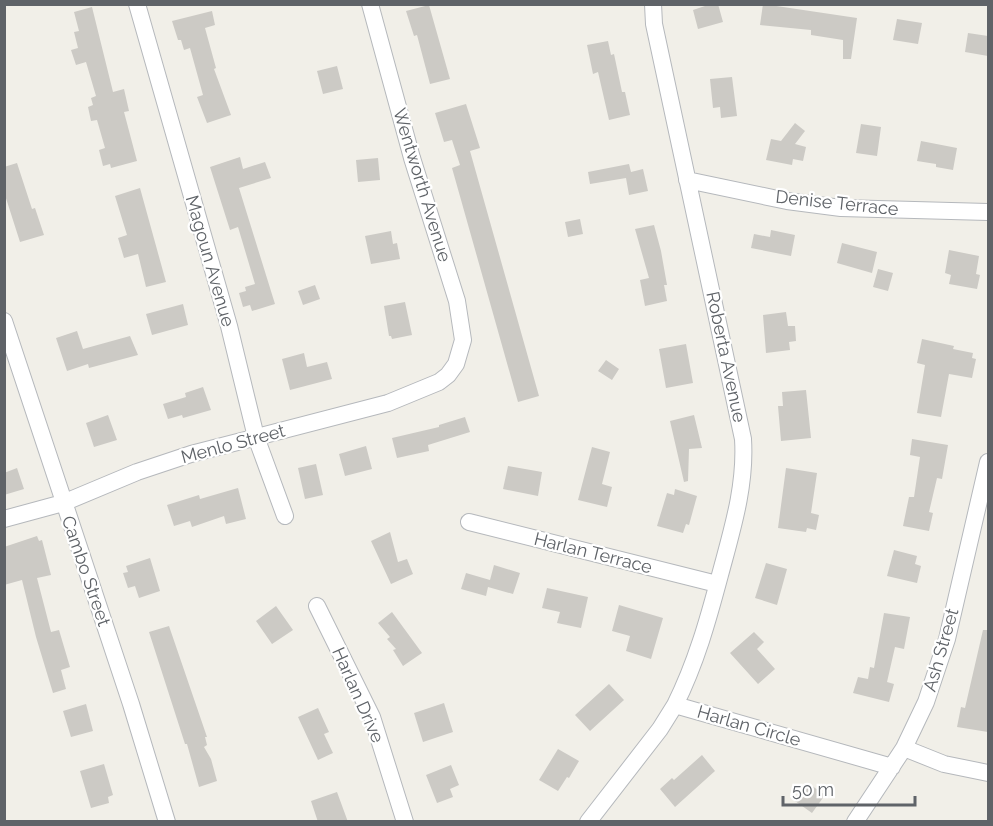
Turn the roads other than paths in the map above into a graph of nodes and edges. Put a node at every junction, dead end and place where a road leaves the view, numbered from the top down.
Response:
1 (137, 4) edge
2 (370, 4) edge
3 (653, 4) edge
4 (687, 180) junction
5 (988, 212) edge
6 (4, 321) edge
7 (456, 364) joint
8 (256, 436) junction
9 (988, 462) edge
10 (63, 503) junction
11 (285, 516) dead end
12 (4, 519) edge
13 (469, 522) dead end
14 (717, 584) junction
15 (317, 606) dead end
16 (675, 705) junction
17 (904, 748) junction
18 (892, 767) junction
19 (988, 773) edge
20 (167, 822) edge
21 (405, 822) edge
22 (588, 822) edge
23 (855, 822) edge

1 - 8 street, Magoun Avenue
2 - 7 street, Wentworth Avenue
3 - 4 street, Roberta Avenue
4 - 5 street, Denise Terrace
4 - 14 street, Roberta Avenue
6 - 10 street, Cambo Street
7 - 8 street, Menlo Street
8 - 10 street, Menlo Street
8 - 11 street, Magoun Avenue
9 - 17 street, Ash Street
10 - 12 street, Menlo Street
10 - 20 street, Cambo Street
13 - 14 street, Harlan Terrace
14 - 16 street, Roberta Avenue
15 - 21 street, Harlan Drive
16 - 18 street, Harlan Circle
16 - 22 street, Harlan Circle
17 - 18 street, Ash Street
17 - 19 street
18 - 23 street, Ash Street

